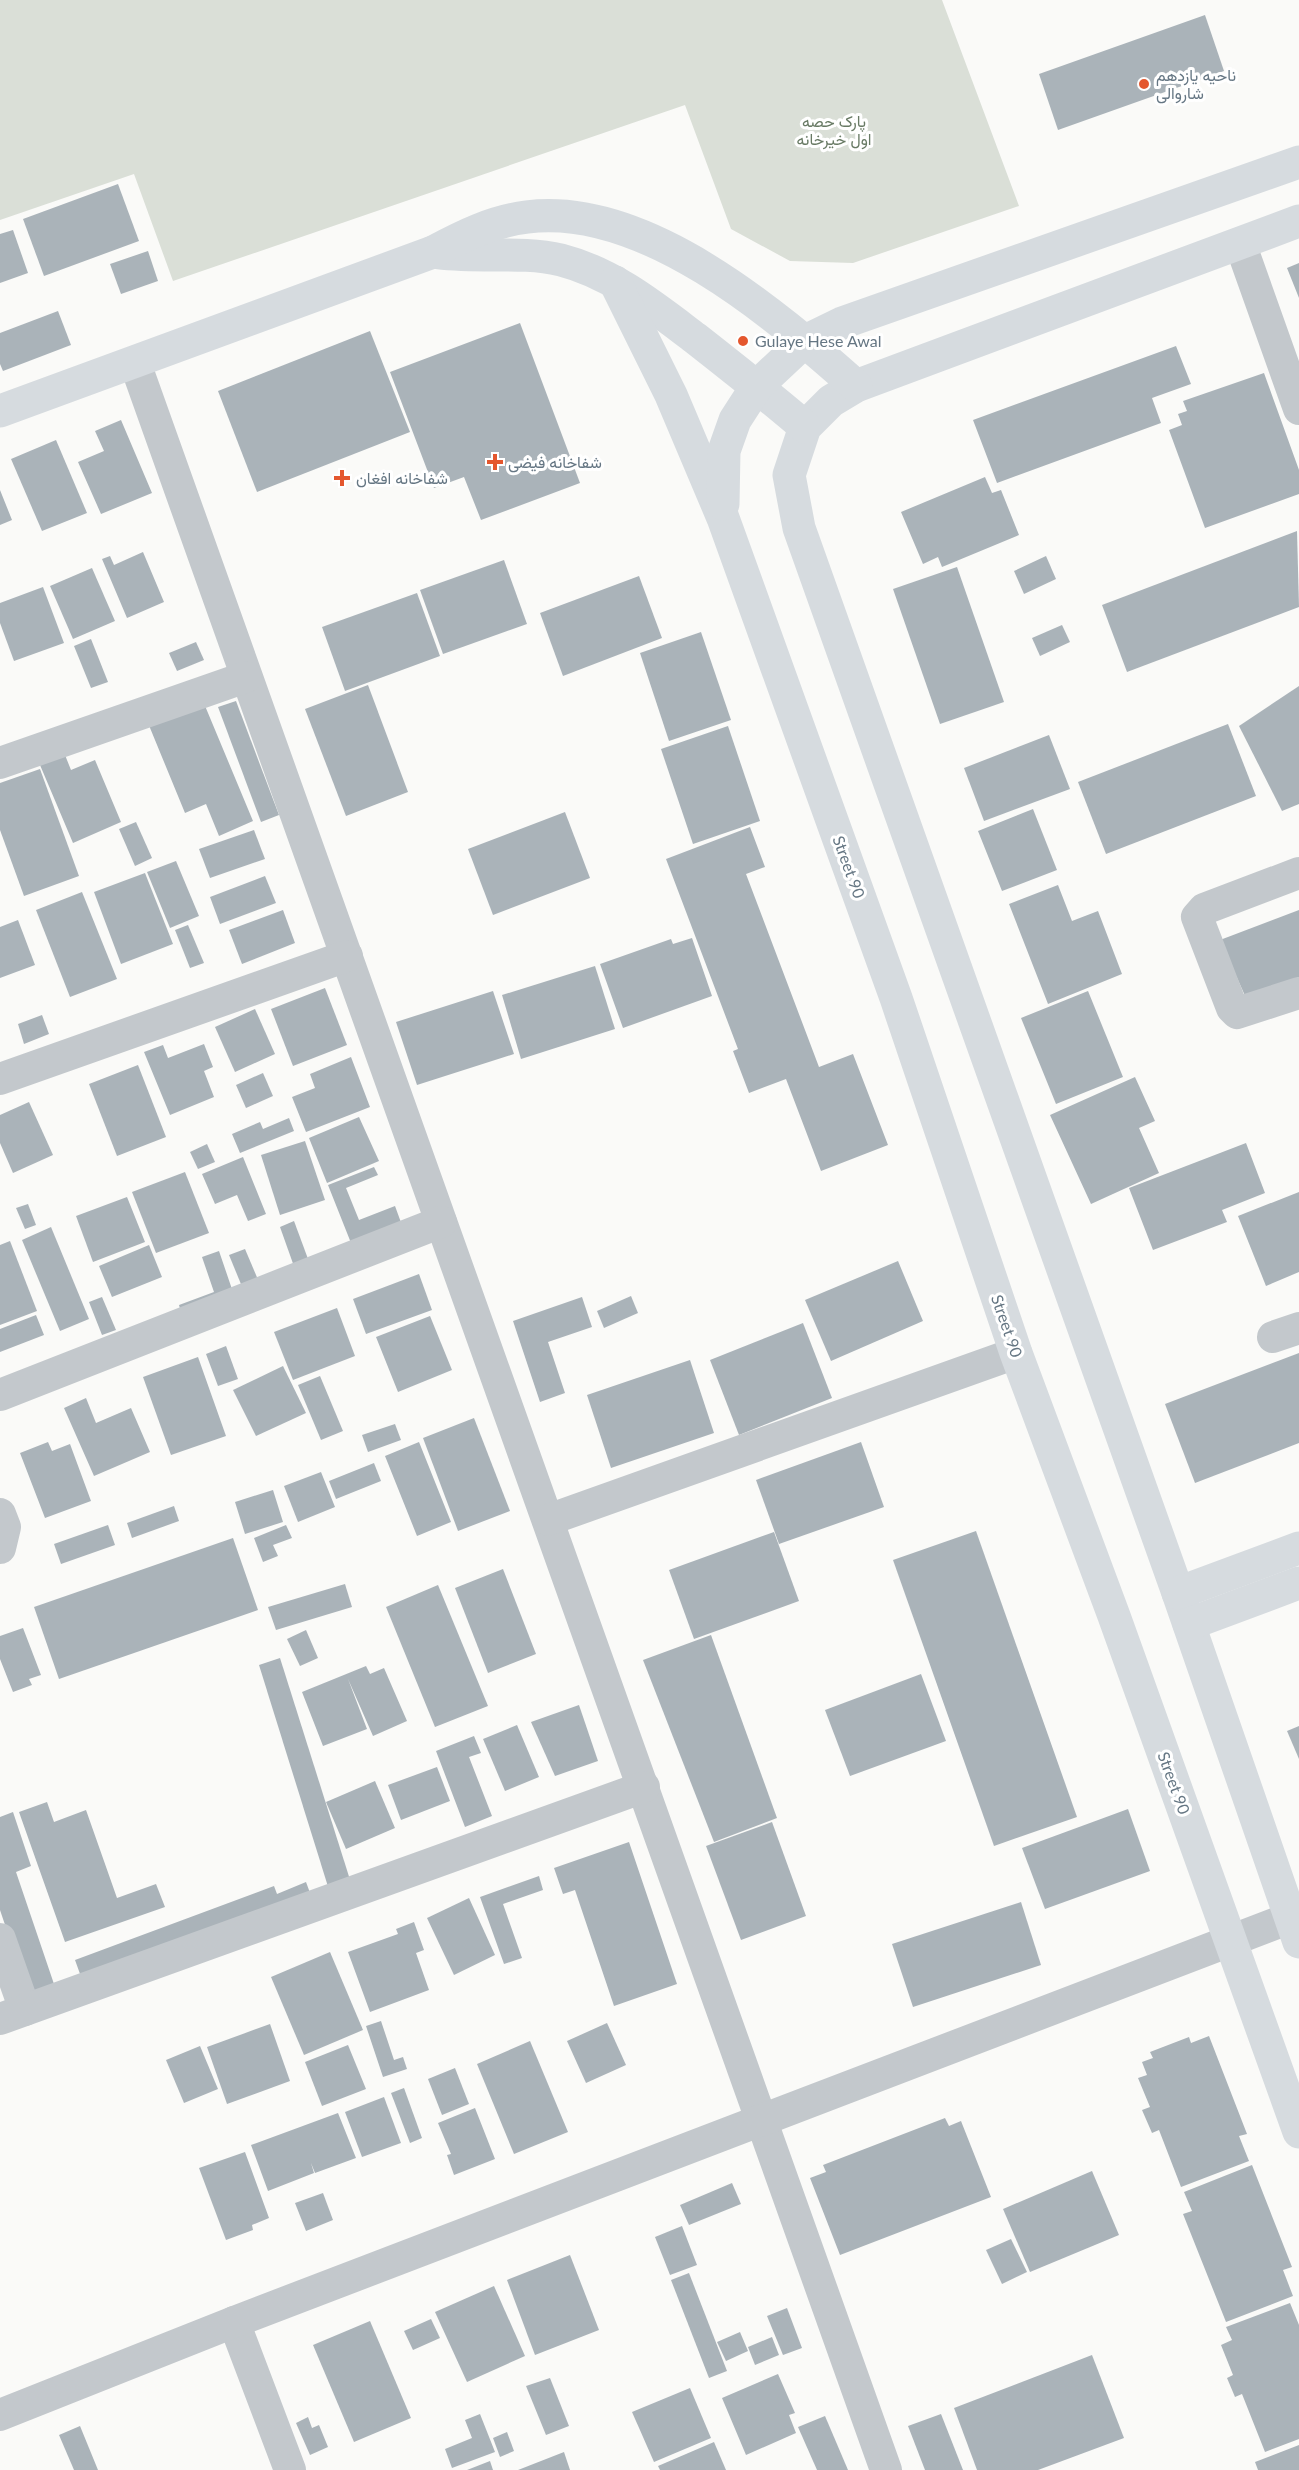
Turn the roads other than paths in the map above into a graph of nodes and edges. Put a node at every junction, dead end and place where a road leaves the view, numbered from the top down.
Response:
1 (1299, 162) edge
2 (1299, 221) edge
3 (1240, 243) junction
4 (433, 252) junction
5 (615, 282) junction
6 (805, 341) junction
7 (135, 363) junction
8 (757, 386) junction
9 (856, 386) junction
10 (1299, 409) edge
11 (0, 411) edge
12 (806, 427) junction
13 (723, 518) junction
14 (246, 677) junction
15 (0, 763) edge
16 (1299, 873) edge
17 (347, 956) junction
18 (1299, 993) edge
19 (0, 1079) edge
20 (441, 1222) junction
21 (1016, 1353) junction
22 (0, 1395) edge
23 (0, 1514) edge
24 (548, 1520) junction
25 (0, 1548) edge
26 (1299, 1548) edge
27 (1299, 1583) edge
28 (1178, 1593) junction
29 (1189, 1624) junction
30 (644, 1787) junction
31 (1295, 1930) edge
32 (0, 1939) edge
33 (1231, 1940) junction
34 (12, 2015) edge
35 (761, 2120) junction
36 (1299, 2132) edge
37 (234, 2322) junction
38 (0, 2415) edge
39 (290, 2470) edge
40 (886, 2470) edge

1 - 6 main road
2 - 3 main road
3 - 9 main road
3 - 10 street
4 - 5 main road
4 - 6 main road
4 - 7 main road
5 - 8 main road
5 - 13 main road, Street 90
6 - 8 main road
6 - 9 main road
7 - 11 main road
7 - 14 street
8 - 12 main road
8 - 13 main road
9 - 12 main road
12 - 28 main road
13 - 21 main road, Street 90
14 - 15 street
14 - 17 street
16 - 18 street
17 - 19 street
17 - 20 street
20 - 22 street
20 - 24 street
21 - 24 street
21 - 33 main road, Street 90
23 - 25 street
24 - 30 street
26 - 28 main road
27 - 29 main road
28 - 29 main road
29 - 31 main road
30 - 34 street
30 - 35 street
31 - 33 street
32 - 34 street
33 - 35 street
33 - 36 main road, Street 90
35 - 37 street
35 - 40 street
37 - 38 street
37 - 39 street

